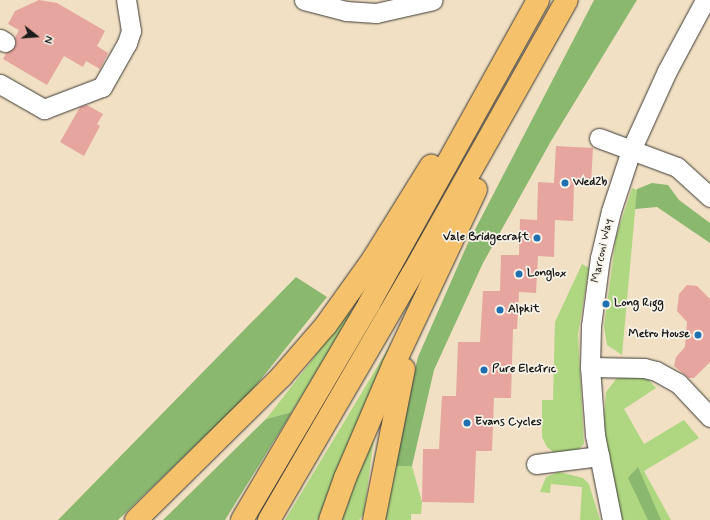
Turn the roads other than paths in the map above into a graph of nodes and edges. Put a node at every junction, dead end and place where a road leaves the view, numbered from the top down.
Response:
1 (126, 0) edge
2 (304, 0) edge
3 (433, 0) edge
4 (538, 0) edge
5 (567, 0) edge
6 (705, 0) edge
7 (503, 67) junction
8 (0, 84) edge
9 (513, 97) junction
10 (599, 138) dead end
11 (632, 150) junction
12 (710, 197) edge
13 (429, 286) junction
14 (590, 367) junction
15 (710, 417) edge
16 (599, 456) junction
17 (536, 464) dead end
18 (136, 520) edge
19 (242, 520) edge
20 (269, 520) edge
21 (330, 520) edge
22 (374, 520) edge
23 (612, 520) edge

1 - 8 street
2 - 3 street
4 - 7 highway
5 - 9 highway
6 - 11 street, Marconi Way
7 - 18 highway
7 - 19 highway
9 - 13 highway
9 - 20 highway
10 - 11 street
11 - 12 street
11 - 14 street, Marconi Way
13 - 21 highway
13 - 22 highway
14 - 15 street
14 - 16 street, Marconi Way
16 - 17 street
16 - 23 street, Marconi Way

